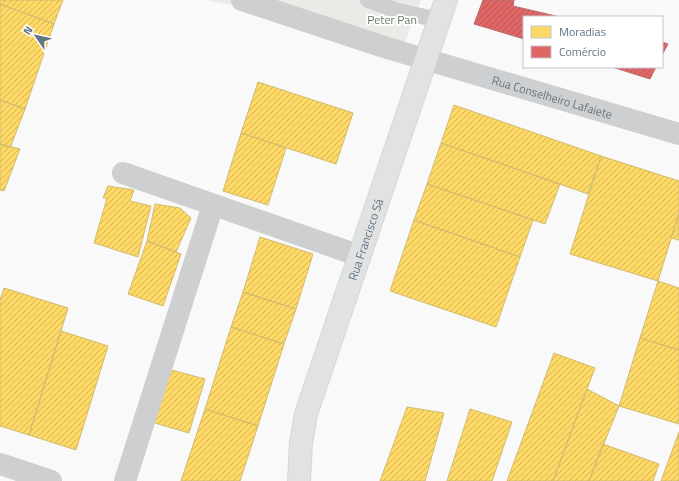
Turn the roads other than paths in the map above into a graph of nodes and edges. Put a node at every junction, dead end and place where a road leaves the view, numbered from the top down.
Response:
1 (242, 0) edge
2 (368, 0) edge
3 (443, 10) edge
4 (426, 58) junction
5 (679, 134) edge
6 (123, 173) dead end
7 (213, 205) junction
8 (360, 256) junction
9 (0, 464) edge
10 (51, 481) edge
11 (125, 481) edge
12 (299, 481) edge

1 - 4 street, Rua Conselheiro Lafaiete
2 - 3 lane
3 - 4 main road, Rua Francisco Sá
4 - 5 street, Rua Conselheiro Lafaiete
4 - 8 main road, Rua Francisco Sá
6 - 7 street
7 - 8 street
7 - 11 street
8 - 12 main road, Rua Francisco Sá
9 - 10 street

